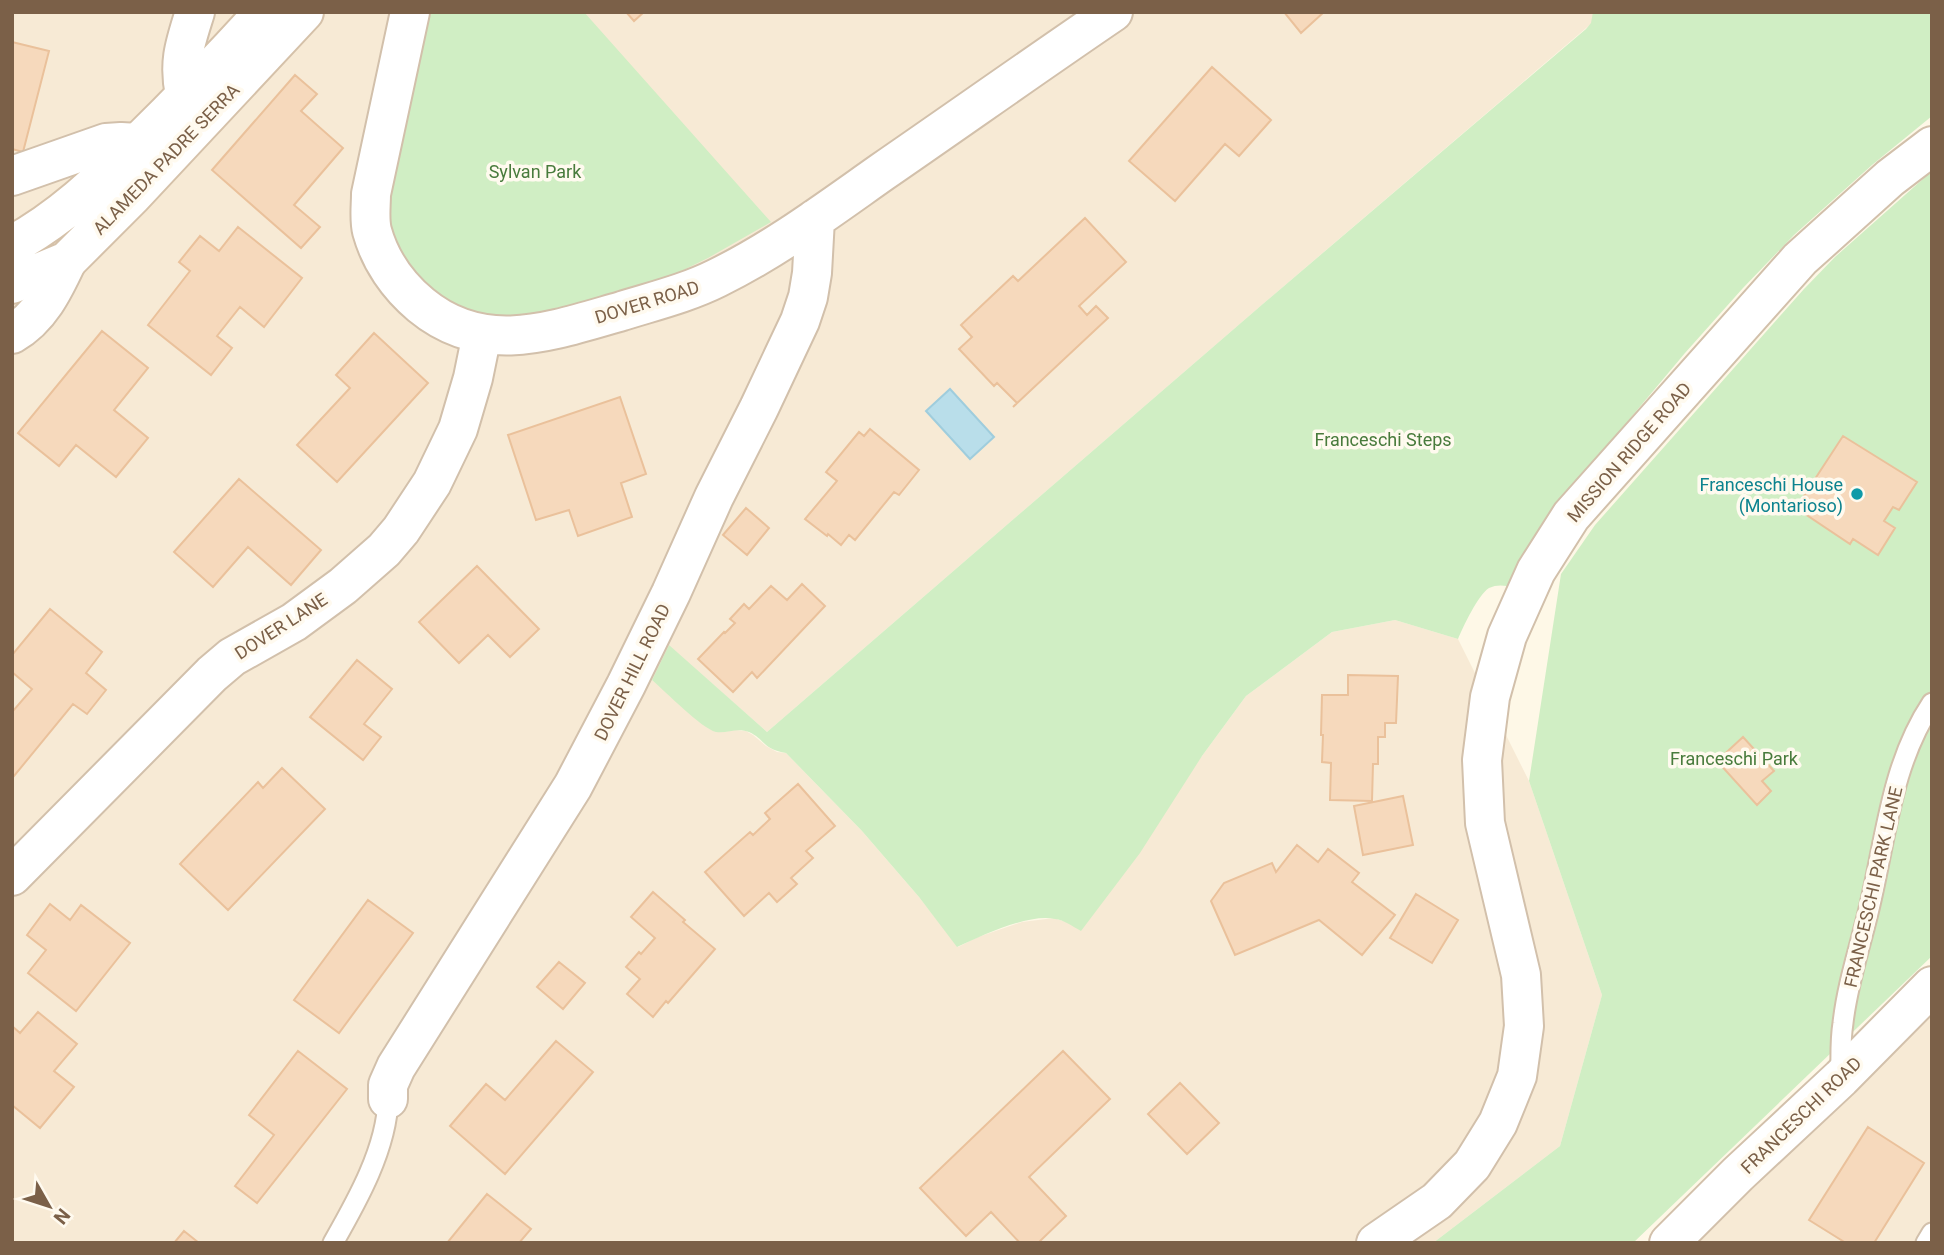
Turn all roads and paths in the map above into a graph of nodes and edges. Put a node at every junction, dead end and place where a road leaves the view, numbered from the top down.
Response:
1 (195, 12) edge
2 (264, 12) edge
3 (304, 12) edge
4 (410, 12) edge
5 (1113, 12) edge
6 (185, 95) junction
7 (138, 143) junction
8 (1932, 146) edge
9 (12, 176) edge
10 (815, 219) junction
11 (12, 245) edge
12 (67, 261) junction
13 (12, 284) edge
14 (12, 334) edge
15 (482, 334) junction
16 (1932, 703) edge
17 (12, 876) edge
18 (1932, 986) edge
19 (1841, 1078) junction
20 (388, 1099) joint
21 (1932, 1233) edge
22 (333, 1243) edge
23 (1376, 1243) edge
24 (1669, 1243) edge
25 (1926, 1243) edge

1 - 6 street
2 - 6 street, ALAMEDA PADRE SERRA
3 - 12 street, ALAMEDA PADRE SERRA
4 - 15 street, DOVER ROAD
5 - 10 street, DOVER ROAD
6 - 7 street, ALAMEDA PADRE SERRA
7 - 9 street
7 - 11 street, ALAMEDA PADRE SERRA
8 - 23 street, MISSION RIDGE ROAD
10 - 15 street, DOVER ROAD
10 - 20 street, DOVER HILL ROAD
12 - 13 street, ALAMEDA PADRE SERRA
12 - 14 street
15 - 17 street, DOVER LANE
16 - 19 lane, FRANCESCHI PARK LANE
18 - 19 street, FRANCESCHI ROAD
19 - 24 street, FRANCESCHI ROAD
20 - 22 lane
21 - 25 lane

